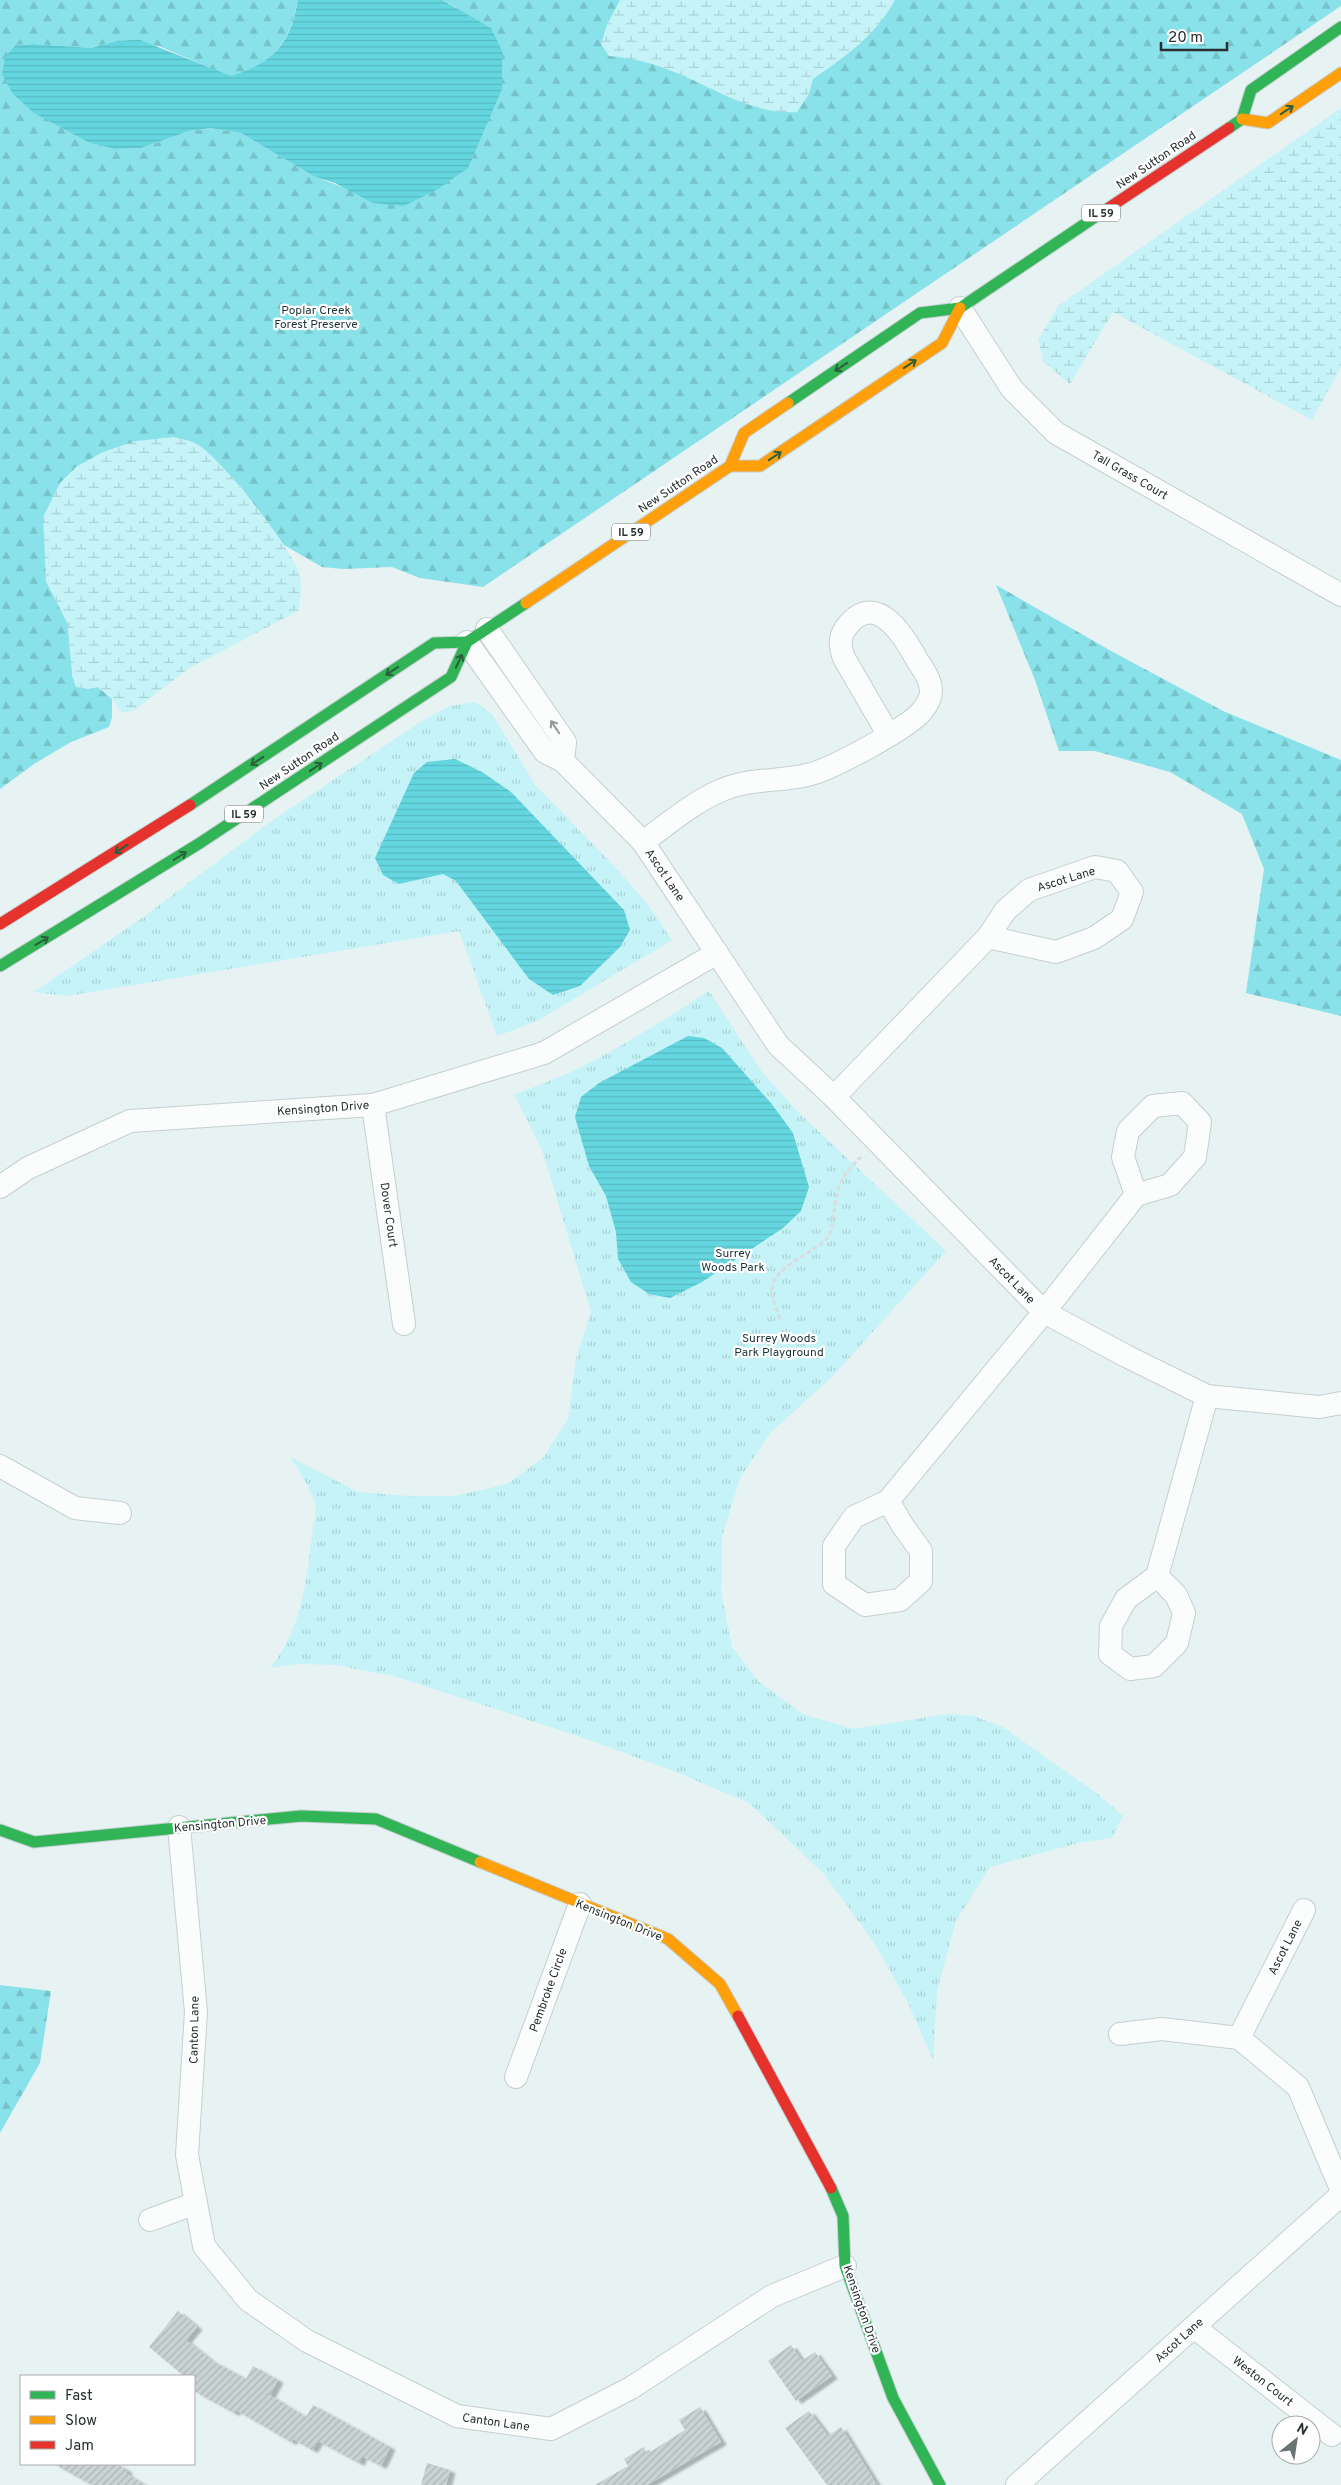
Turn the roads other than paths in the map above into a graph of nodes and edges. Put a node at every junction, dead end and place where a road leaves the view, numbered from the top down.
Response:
1 (1341, 27) edge
2 (1341, 73) edge
3 (1242, 119) junction
4 (960, 308) junction
5 (730, 466) junction
6 (1341, 595) edge
7 (487, 629) junction
8 (467, 642) junction
9 (888, 734) junction
10 (562, 761) junction
11 (643, 842) junction
12 (0, 924) edge
13 (988, 937) junction
14 (717, 953) junction
15 (0, 966) edge
16 (834, 1097) junction
17 (374, 1105) junction
18 (0, 1187) edge
19 (1136, 1194) dead end
20 (1044, 1312) junction
21 (404, 1324) dead end
22 (1207, 1396) junction
23 (1341, 1403) edge
24 (0, 1466) edge
25 (888, 1501) junction
26 (120, 1513) dead end
27 (1157, 1576) dead end
28 (179, 1827) junction
29 (0, 1830) edge
30 (580, 1904) junction
31 (1304, 1910) dead end
32 (1120, 2034) dead end
33 (1239, 2038) junction
34 (516, 2077) dead end
35 (1341, 2189) edge
36 (1341, 2195) edge
37 (196, 2203) junction
38 (150, 2220) dead end
39 (845, 2266) junction
40 (1194, 2327) junction
41 (1332, 2435) dead end
42 (940, 2485) edge
43 (1017, 2485) edge

1 - 3 main road
3 -> 2 main road
3 - 4 main road, New Sutton Road / IL 59
5 -> 4 main road, New Sutton Road / IL 59
4 -> 5 main road, New Sutton Road / IL 59
4 - 6 street, Tall Grass Court
5 - 7 main road, New Sutton Road / IL 59
7 - 8 main road, New Sutton Road / IL 59
10 -> 7 street
8 - 10 street, Ascot Lane
8 -> 12 main road, New Sutton Road
15 -> 8 main road, New Sutton Road / IL 59
9 - 9 street, Ascot Lane
9 - 11 street, Ascot Lane
10 - 11 street, Ascot Lane
11 - 14 street, Ascot Lane
13 - 13 street, Ascot Lane
13 - 16 street, Ascot Lane
14 - 16 street, Ascot Lane
14 - 17 street, Kensington Drive
16 - 20 street, Ascot Lane
17 - 18 street, Kensington Drive
17 - 21 street, Dover Court
19 - 20 street, Ascot Lane
20 - 22 street, Ascot Lane
20 - 25 street, Ascot Lane
22 - 23 street, Ascot Lane
22 - 27 street
24 - 26 street
25 - 25 street, Ascot Lane
28 - 29 main road, Kensington Drive
28 - 30 main road, Kensington Drive
28 - 37 street, Canton Lane
30 - 34 street, Pembroke Circle
30 - 39 main road, Kensington Drive
31 - 33 street, Ascot Lane
32 - 33 street
33 - 35 street
36 - 40 street, Ascot Lane
37 - 38 street
37 - 39 street, Canton Lane
39 - 42 main road, Kensington Drive
40 - 41 street, Weston Court
40 - 43 street, Ascot Lane

